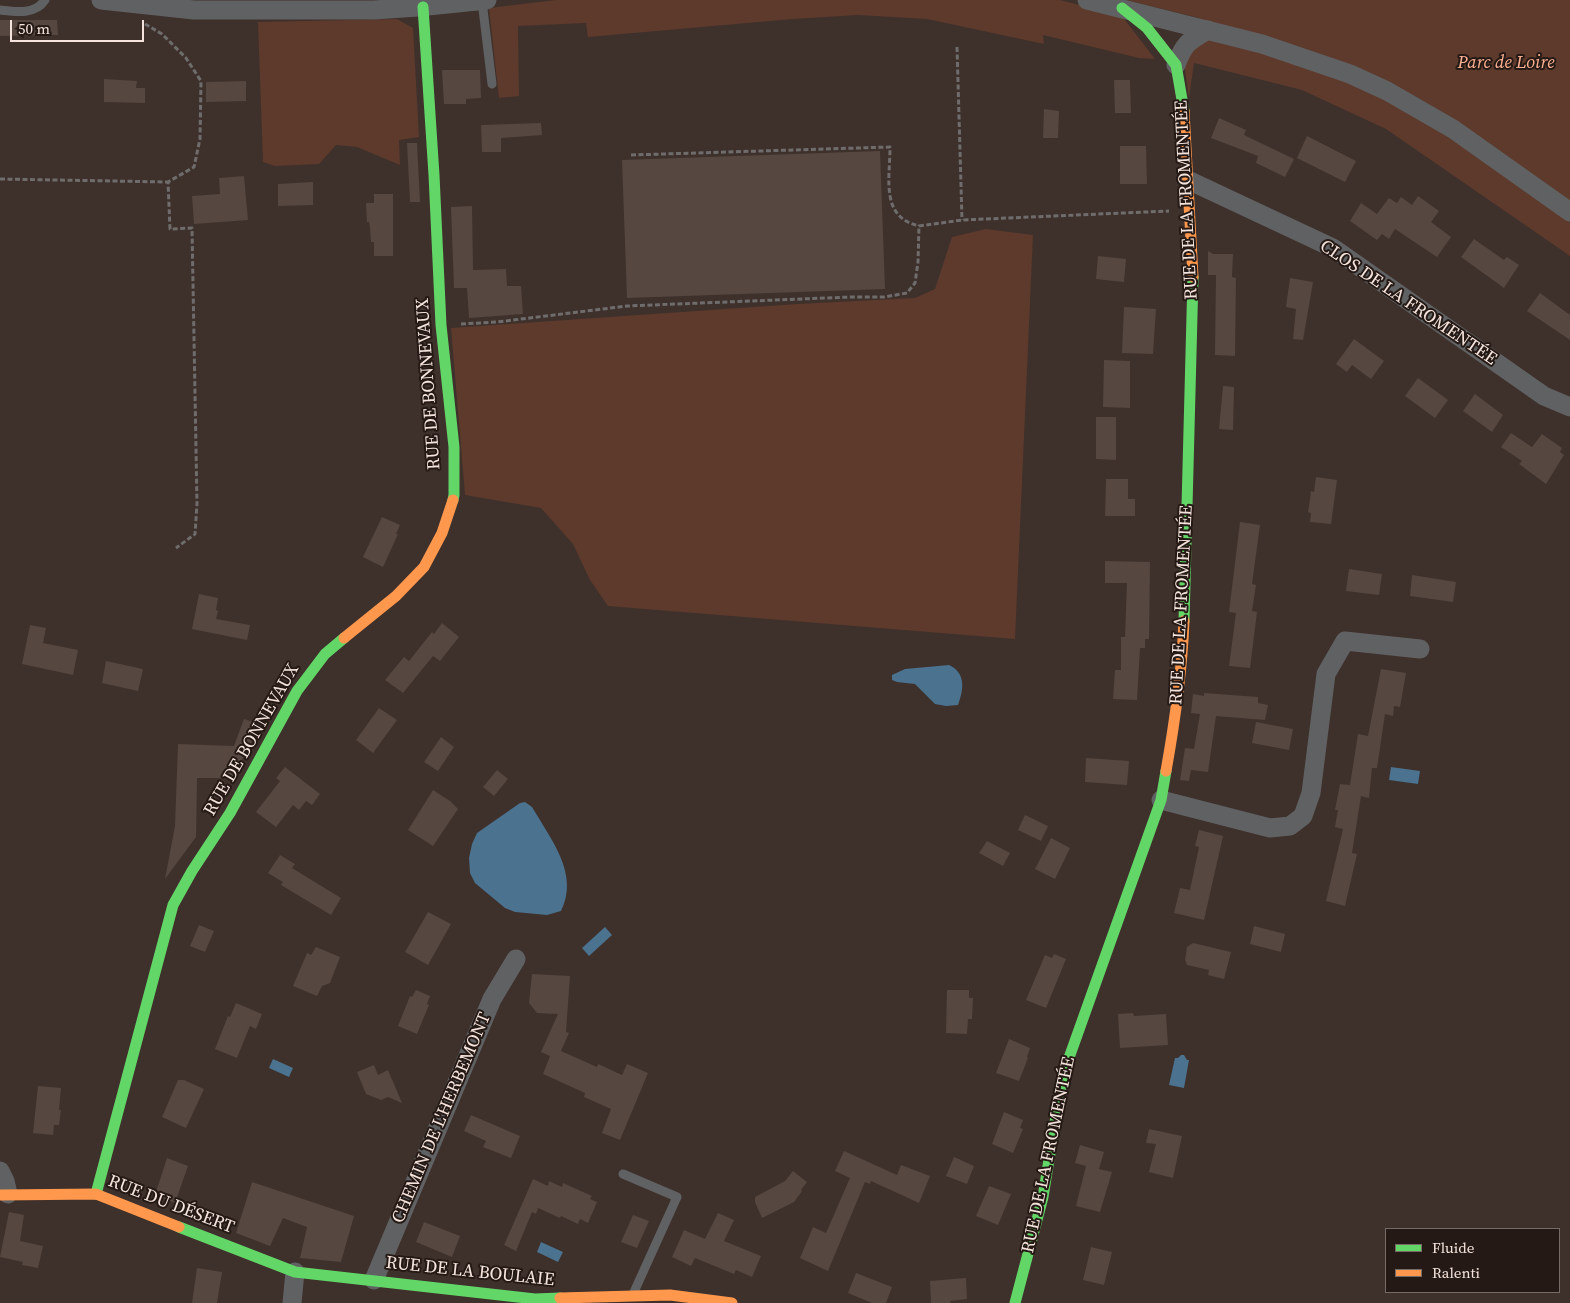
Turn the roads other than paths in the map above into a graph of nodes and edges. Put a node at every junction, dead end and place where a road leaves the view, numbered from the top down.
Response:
1 (45, 0) edge
2 (101, 0) edge
3 (482, 0) edge
4 (487, 0) edge
5 (1087, 0) edge
6 (423, 7) junction
7 (1122, 8) junction
8 (0, 10) edge
9 (1208, 30) junction
10 (1176, 64) junction
11 (492, 84) dead end
12 (1188, 180) junction
13 (1570, 212) edge
14 (1570, 406) edge
15 (1420, 649) dead end
16 (1161, 800) junction
17 (516, 959) dead end
18 (0, 1171) edge
19 (623, 1174) dead end
20 (96, 1194) junction
21 (4, 1195) edge
22 (295, 1272) junction
23 (374, 1280) junction
24 (632, 1296) junction
25 (292, 1303) edge
26 (732, 1303) edge
27 (1016, 1303) edge

1 - 8 lane
2 - 6 street
3 - 4 street
3 - 6 street
3 - 11 lane
5 - 7 street
6 - 20 street, RUE DE BONNEVAUX
7 - 9 street
7 - 10 street, RUE DE LA FROMENTÉE
9 - 10 street
9 - 13 street
10 - 12 street, RUE DE LA FROMENTÉE
12 - 14 street, CLOS DE LA FROMENTÉE
12 - 16 street, RUE DE LA FROMENTÉE
15 - 16 street
16 - 27 street, RUE DE LA FROMENTÉE
17 - 23 street, CHEMIN DE L'HERBEMONT
18 - 21 street
19 - 24 lane
20 - 21 street, RUE DU DÉSERT
20 - 22 street, RUE DU DÉSERT
22 - 23 street, RUE DE LA BOULAIE
22 - 25 street
23 - 24 street, RUE DE LA BOULAIE
24 - 26 street, RUE DE LA BOULAIE

